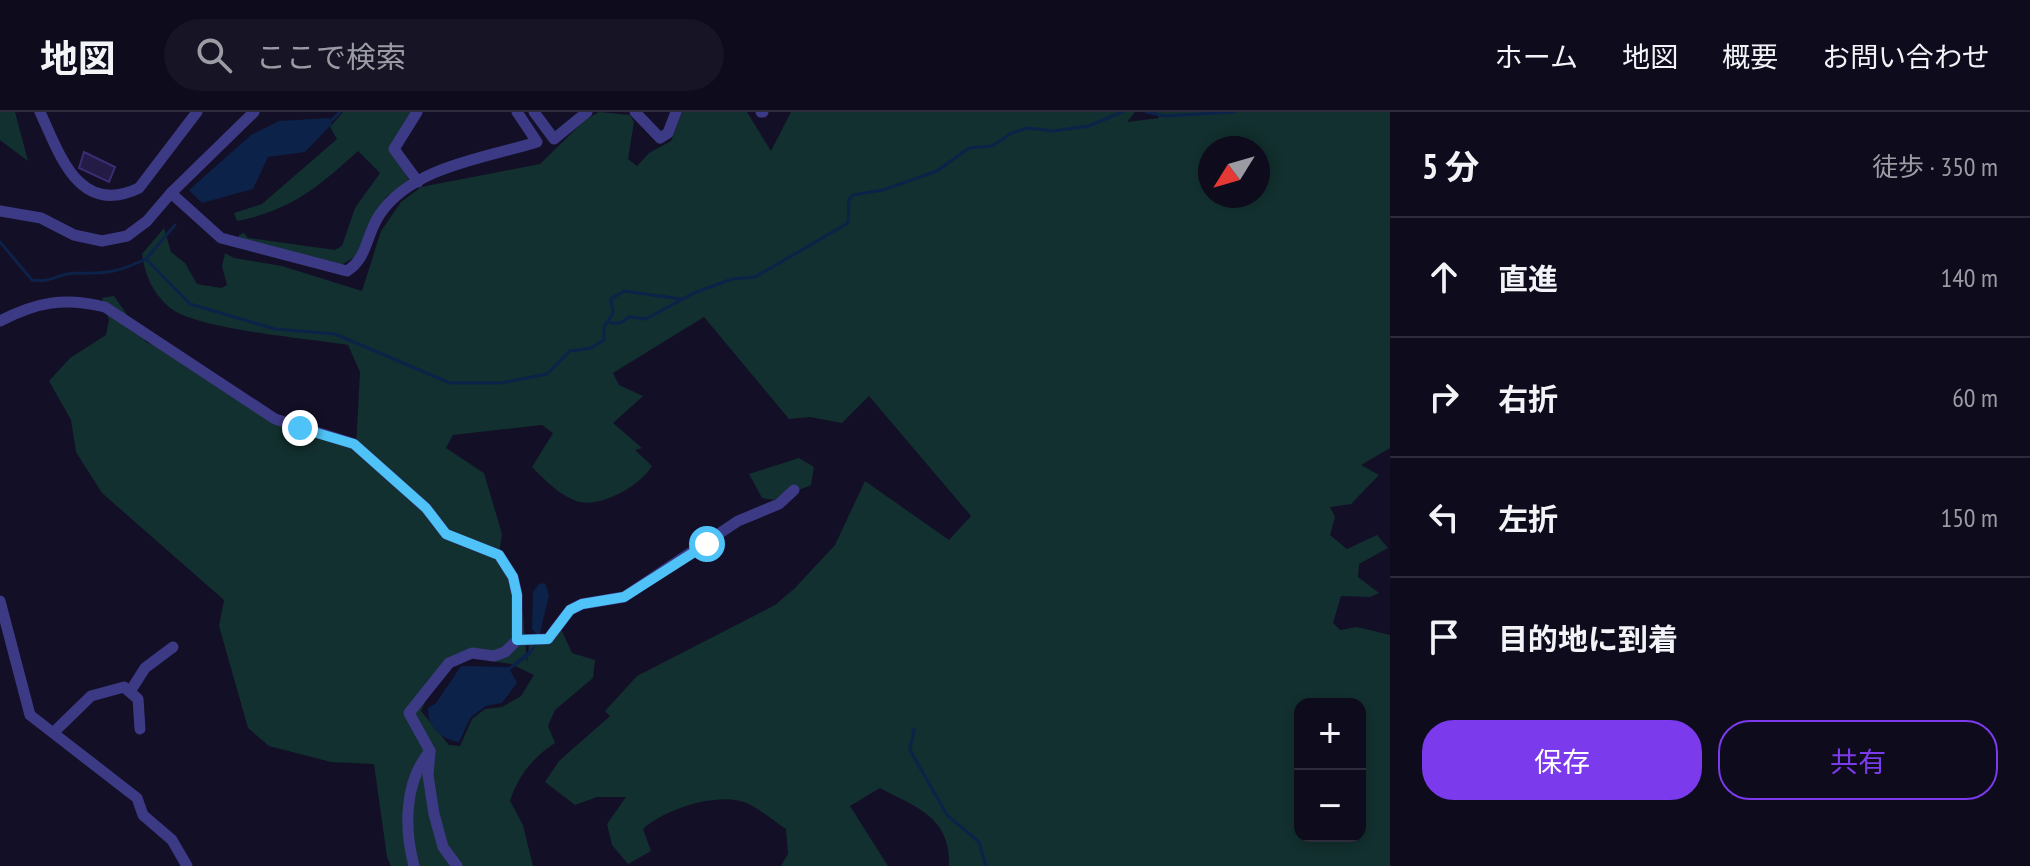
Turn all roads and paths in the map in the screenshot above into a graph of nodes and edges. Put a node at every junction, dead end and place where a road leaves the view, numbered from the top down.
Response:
1 (40, 112) edge
2 (197, 112) edge
3 (254, 112) edge
4 (417, 112) edge
5 (517, 112) edge
6 (534, 112) edge
7 (587, 112) edge
8 (635, 112) edge
9 (676, 112) edge
10 (418, 182) junction
11 (171, 193) junction
12 (0, 211) edge
13 (0, 321) edge
14 (794, 490) dead end
15 (0, 601) edge
16 (517, 640) junction
17 (173, 647) dead end
18 (131, 690) junction
19 (140, 729) dead end
20 (54, 732) junction
21 (430, 751) junction
22 (187, 866) edge
23 (414, 866) edge
24 (457, 866) edge

1 - 2 street
3 - 11 street
4 - 10 street
5 - 10 street
6 - 7 street
8 - 9 street
10 - 11 street
11 - 12 street
13 - 16 street
14 - 16 street
15 - 20 street
16 - 21 street
17 - 18 street
18 - 19 street
18 - 20 street
20 - 22 street
21 - 23 street
21 - 24 street

